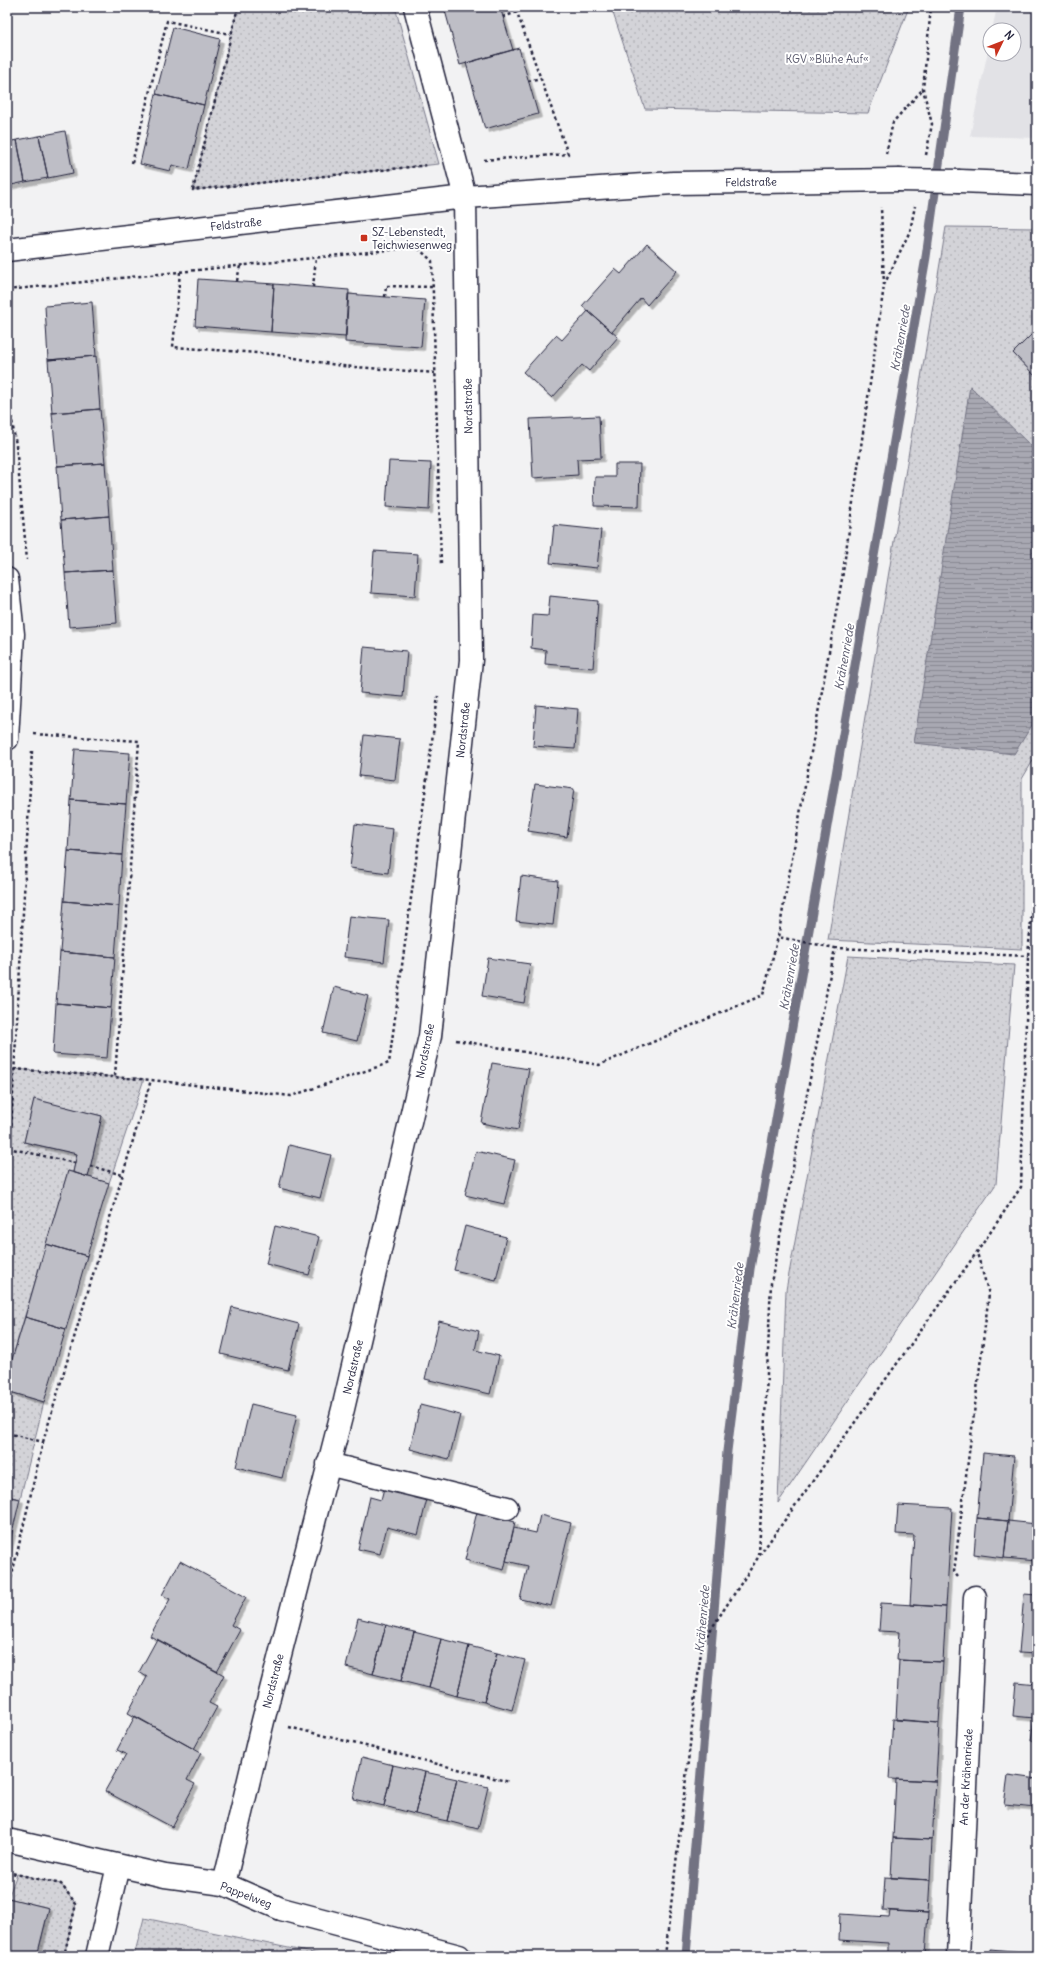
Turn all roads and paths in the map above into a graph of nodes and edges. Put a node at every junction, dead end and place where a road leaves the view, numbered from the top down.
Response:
1 (238, 7) edge
2 (415, 7) edge
3 (515, 7) edge
4 (931, 7) edge
5 (517, 12) junction
6 (503, 16) dead end
7 (230, 34) junction
8 (541, 78) junction
9 (528, 81) dead end
10 (482, 160) dead end
11 (132, 163) dead end
12 (431, 165) dead end
13 (889, 180) junction
14 (1037, 184) edge
15 (465, 197) junction
16 (7, 250) edge
17 (316, 258) junction
18 (240, 266) junction
19 (180, 272) junction
20 (237, 281) dead end
21 (313, 287) dead end
22 (432, 287) junction
23 (7, 290) edge
24 (385, 297) dead end
25 (435, 373) junction
26 (7, 392) edge
27 (28, 567) dead end
28 (441, 569) dead end
29 (7, 579) edge
30 (438, 694) dead end
31 (33, 726) dead end
32 (33, 734) junction
33 (7, 739) edge
34 (33, 742) dead end
35 (32, 750) dead end
36 (1037, 897) edge
37 (778, 937) junction
38 (835, 948) junction
39 (1028, 956) junction
40 (430, 1036) junction
41 (14, 1069) junction
42 (115, 1076) junction
43 (151, 1080) junction
44 (8, 1148) edge
45 (7, 1155) edge
46 (75, 1163) dead end
47 (90, 1166) dead end
48 (123, 1175) junction
49 (977, 1252) junction
50 (7, 1433) edge
51 (43, 1442) junction
52 (328, 1464) junction
53 (507, 1508) dead end
54 (759, 1556) junction
55 (7, 1596) edge
56 (975, 1598) joint
57 (263, 1721) junction
58 (510, 1782) dead end
59 (7, 1840) edge
60 (118, 1866) junction
61 (8, 1872) edge
62 (7, 1881) edge
63 (224, 1884) junction
64 (64, 1956) edge
65 (97, 1956) edge
66 (459, 1956) edge
67 (665, 1956) edge
68 (958, 1956) edge

1 - 7 path
2 - 15 street
3 - 5 path
4 - 13 path
5 - 6 path
5 - 8 path
7 - 11 path
7 - 12 path
8 - 9 path
8 - 10 path
13 - 14 street, Feldstraße, bridge
13 - 15 street, Feldstraße
13 - 37 path
15 - 16 street, Feldstraße
15 - 40 street, Nordstraße
17 - 18 path
17 - 21 path
17 - 22 path
18 - 19 path
18 - 20 path
19 - 23 path
19 - 25 path
22 - 24 path
22 - 25 path
25 - 28 path
26 - 27 path
29 - 33 street
30 - 43 path
31 - 32 path
32 - 34 path
32 - 42 path
35 - 41 path
36 - 39 path
37 - 38 path
37 - 40 path
38 - 39 path
38 - 54 path
39 - 49 path
40 - 52 street, Nordstraße
41 - 42 path
41 - 44 path
42 - 43 path
43 - 48 path
44 - 45 path
44 - 46 path
47 - 48 path
48 - 51 path
49 - 54 path
49 - 56 path
50 - 51 path
51 - 55 path
52 - 53 street
52 - 57 street, Nordstraße
54 - 67 path
56 - 68 street, An der Krähenriede
57 - 58 path
57 - 63 street, Nordstraße
59 - 60 street, Pappelweg
60 - 63 street, Pappelweg
60 - 65 street
61 - 62 path
61 - 64 path
63 - 66 street, Pappelweg

